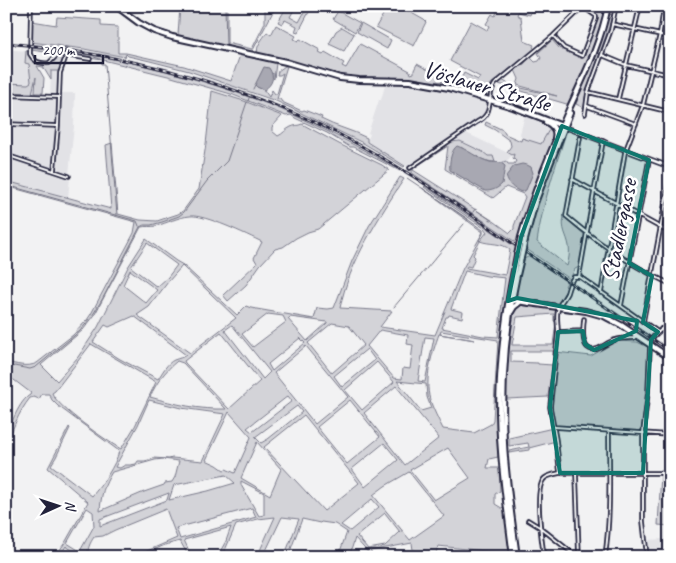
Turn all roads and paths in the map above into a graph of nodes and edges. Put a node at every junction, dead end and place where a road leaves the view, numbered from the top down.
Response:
1 (31, 6) edge
2 (116, 6) edge
3 (608, 6) edge
4 (616, 6) edge
5 (640, 6) edge
6 (664, 6) edge
7 (584, 7) edge
8 (612, 24) junction
9 (635, 29) junction
10 (660, 34) junction
11 (553, 36) junction
12 (670, 37) edge
13 (602, 55) junction
14 (66, 56) junction
15 (90, 59) dead end
16 (626, 65) junction
17 (652, 70) junction
18 (670, 75) edge
19 (588, 92) junction
20 (6, 95) edge
21 (59, 97) junction
22 (618, 99) junction
23 (490, 100) junction
24 (643, 105) junction
25 (586, 106) junction
26 (670, 112) edge
27 (584, 114) dead end
28 (540, 118) junction
29 (6, 124) edge
30 (636, 124) junction
31 (58, 126) junction
32 (563, 126) junction
33 (580, 138) dead end
34 (603, 141) junction
35 (626, 150) junction
36 (550, 152) junction
37 (6, 155) edge
38 (650, 160) junction
39 (670, 167) edge
40 (410, 168) dead end
41 (54, 171) junction
42 (69, 176) dead end
43 (572, 179) junction
44 (669, 182) edge
45 (594, 191) junction
46 (616, 203) junction
47 (639, 216) junction
48 (661, 228) junction
49 (670, 232) edge
50 (587, 234) junction
51 (523, 239) junction
52 (609, 250) junction
53 (519, 256) junction
54 (629, 263) junction
55 (652, 276) junction
56 (579, 277) junction
57 (670, 284) edge
58 (514, 291) junction
59 (601, 293) junction
60 (511, 301) junction
61 (519, 302) junction
62 (560, 304) dead end
63 (621, 306) junction
64 (558, 310) dead end
65 (510, 314) junction
66 (584, 319) dead end
67 (670, 319) edge
68 (643, 322) junction
69 (661, 329) junction
70 (583, 331) junction
71 (558, 332) junction
72 (658, 332) junction
73 (665, 332) junction
74 (670, 333) edge
75 (636, 336) junction
76 (670, 342) edge
77 (649, 345) junction
78 (670, 358) edge
79 (554, 427) junction
80 (608, 431) junction
81 (643, 433) junction
82 (670, 435) edge
83 (560, 473) junction
84 (576, 473) junction
85 (609, 473) junction
86 (643, 473) junction
87 (670, 473) edge
88 (528, 520) dead end
89 (541, 528) junction
90 (513, 557) edge
91 (517, 557) edge
92 (544, 557) edge
93 (578, 557) edge
94 (605, 557) edge
95 (647, 557) edge

1 - 14 street
2 - 23 main road, Vöslauer Straße
3 - 32 main road
4 - 8 street
5 - 9 street
6 - 10 street
7 - 11 street
7 - 11 street
8 - 9 street
8 - 13 street
9 - 10 street
9 - 16 street
10 - 12 street
10 - 17 street
11 - 23 street
13 - 16 street
13 - 19 street
14 - 15 street
14 - 21 street
16 - 17 street
16 - 22 street
17 - 18 street
17 - 24 street
19 - 22 street
19 - 25 street
20 - 21 street
21 - 31 street
22 - 24 street
23 - 28 main road, Vöslauer Straße
23 - 40 street
24 - 26 street
24 - 30 street
25 - 27 street
25 - 30 street
28 - 32 main road, Vöslauer Straße
28 - 36 main road
29 - 31 street
30 - 35 street
31 - 41 street
32 - 34 street, Vöslauer Straße
32 - 36 main road
32 - 51 main road
33 - 43 street
34 - 35 street, Vöslauer Straße
34 - 45 street
35 - 38 street, Vöslauer Straße
35 - 46 street
36 - 51 main road
37 - 41 street
38 - 39 street, Vöslauer Straße
38 - 47 street, Stadlergasse
41 - 42 street
43 - 45 street
43 - 50 street
44 - 48 street
45 - 46 street
45 - 50 street
46 - 47 street
46 - 52 street
47 - 48 street
47 - 54 street, Stadlergasse
48 - 49 street
48 - 55 street
50 - 52 street
50 - 56 street
51 - 53 main road, bridge
52 - 54 street
52 - 59 street
53 - 58 main road
53 - 60 main road
54 - 55 street
54 - 63 street, Stadlergasse
55 - 57 street
55 - 68 street
56 - 59 street
56 - 62 street
58 - 60 main road
58 - 61 main road
59 - 63 street
60 - 61 main road
60 - 65 main road
60 - 90 main road
61 - 65 main road
61 - 75 main road
63 - 68 street
64 - 71 street
65 - 91 main road
66 - 70 street
67 - 69 street
68 - 72 street
69 - 72 street
69 - 73 street
70 - 71 street
70 - 75 street
71 - 79 street
72 - 77 street
73 - 74 street
73 - 76 street
75 - 77 main road
77 - 78 main road
77 - 81 street
79 - 80 street
79 - 83 street
80 - 81 street
80 - 85 street
81 - 82 street
81 - 86 street
83 - 84 street
83 - 89 street
84 - 85 street
84 - 93 street
85 - 86 street
85 - 94 street
86 - 87 street
86 - 95 street
88 - 89 street
89 - 92 street
89 - 93 street

